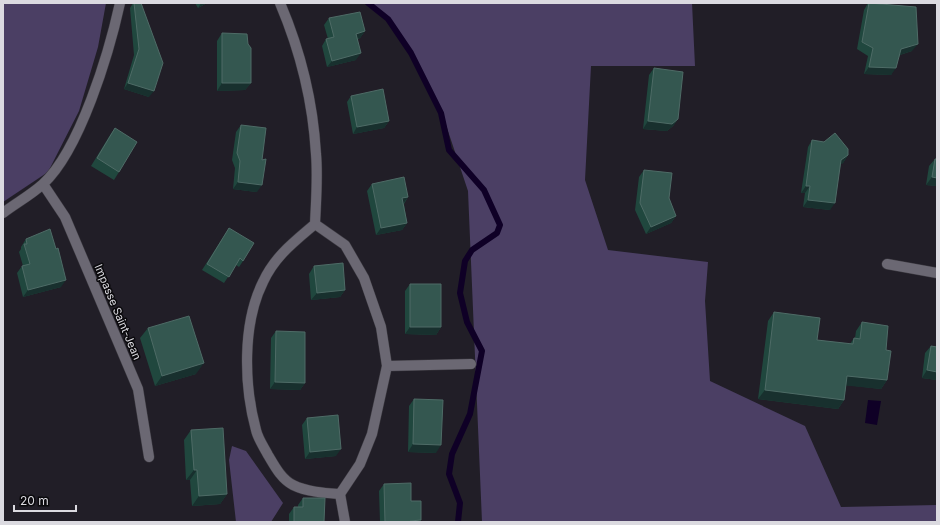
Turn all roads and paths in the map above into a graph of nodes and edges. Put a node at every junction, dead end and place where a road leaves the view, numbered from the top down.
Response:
1 (120, 3) edge
2 (280, 3) edge
3 (43, 184) junction
4 (3, 213) edge
5 (315, 224) junction
6 (887, 264) dead end
7 (937, 272) edge
8 (471, 364) dead end
9 (387, 366) junction
10 (149, 457) dead end
11 (340, 494) junction
12 (345, 522) edge

1 - 3 street
2 - 5 street
3 - 4 street
3 - 10 street, Impasse Saint-Jean
5 - 9 street
5 - 11 street
6 - 7 street
8 - 9 street
9 - 11 street
11 - 12 street

